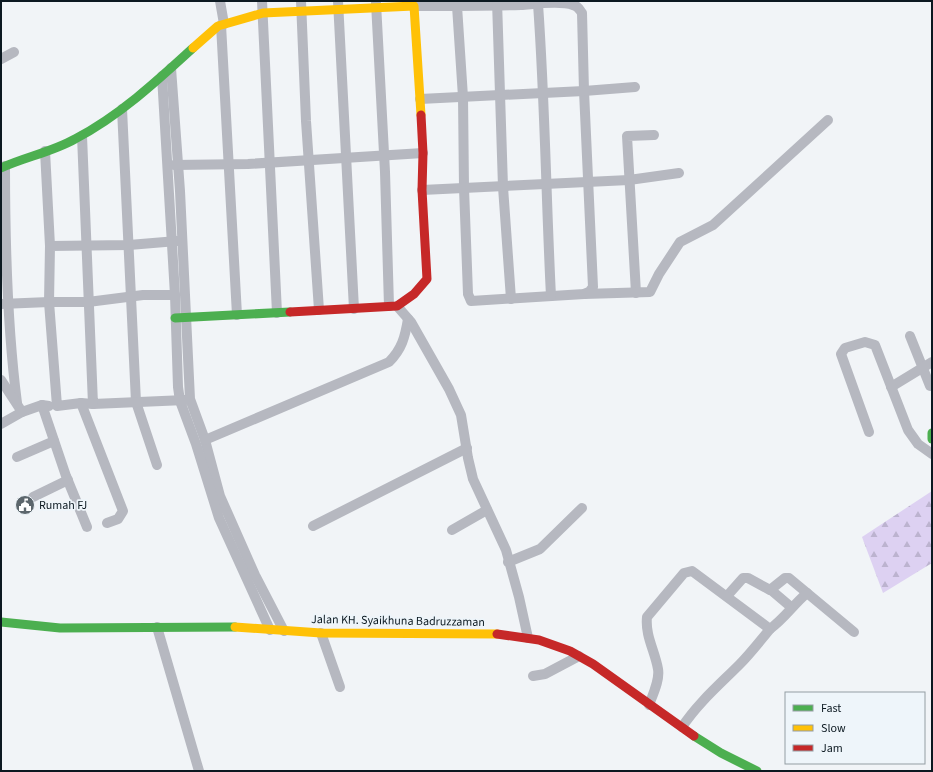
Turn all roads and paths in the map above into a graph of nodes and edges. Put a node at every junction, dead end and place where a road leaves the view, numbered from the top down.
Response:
1 (220, 1) edge
2 (262, 1) edge
3 (457, 3) edge
4 (498, 3) edge
5 (376, 4) edge
6 (414, 4) edge
7 (538, 4) junction
8 (338, 5) edge
9 (301, 6) edge
10 (263, 13) junction
11 (223, 24) junction
12 (14, 52) dead end
13 (1, 59) edge
14 (171, 68) junction
15 (162, 76) junction
16 (635, 87) dead end
17 (584, 92) junction
18 (545, 93) junction
19 (501, 95) junction
20 (463, 97) junction
21 (420, 99) junction
22 (122, 109) junction
23 (828, 120) dead end
24 (654, 135) dead end
25 (82, 136) junction
26 (45, 151) junction
27 (423, 153) junction
28 (384, 155) junction
29 (345, 158) junction
30 (308, 160) junction
31 (271, 163) junction
32 (168, 164) junction
33 (230, 164) junction
34 (179, 166) junction
35 (3, 167) edge
36 (679, 173) dead end
37 (629, 180) junction
38 (589, 182) junction
39 (546, 184) junction
40 (503, 187) junction
41 (464, 188) junction
42 (422, 190) junction
43 (177, 241) junction
44 (129, 245) junction
45 (50, 246) junction
46 (86, 246) junction
47 (636, 293) junction
48 (584, 294) junction
49 (175, 295) junction
50 (132, 296) junction
51 (551, 296) junction
52 (511, 299) junction
53 (49, 302) junction
54 (88, 302) junction
55 (5, 304) edge
56 (393, 306) junction
57 (354, 309) junction
58 (319, 310) junction
59 (277, 313) junction
60 (237, 315) junction
61 (180, 318) junction
62 (408, 319) junction
63 (910, 336) dead end
64 (928, 365) edge
65 (1, 380) edge
66 (930, 386) dead end
67 (891, 387) junction
68 (185, 400) junction
69 (136, 402) junction
70 (81, 403) junction
71 (93, 404) junction
72 (42, 405) junction
73 (57, 406) junction
74 (20, 407) junction
75 (1, 424) edge
76 (869, 432) dead end
77 (932, 434) edge
78 (932, 439) edge
79 (204, 440) junction
80 (54, 441) junction
81 (467, 448) junction
82 (932, 454) edge
83 (17, 457) dead end
84 (157, 465) dead end
85 (68, 480) junction
86 (33, 496) dead end
87 (582, 508) dead end
88 (487, 510) junction
89 (107, 523) dead end
90 (313, 526) dead end
91 (87, 527) dead end
92 (452, 530) dead end
93 (508, 562) junction
94 (771, 590) junction
95 (807, 593) junction
96 (727, 596) junction
97 (791, 607) junction
98 (1, 622) edge
99 (158, 627) junction
100 (770, 629) junction
101 (270, 630) junction
102 (284, 631) junction
103 (854, 632) dead end
104 (321, 633) junction
105 (528, 638) junction
106 (579, 656) junction
107 (533, 676) dead end
108 (340, 687) dead end
109 (649, 705) junction
110 (682, 727) junction
111 (199, 771) edge
112 (757, 771) edge

1 - 11 street
2 - 10 street
3 - 4 street
3 - 6 street
3 - 20 street
4 - 7 street
4 - 19 street
5 - 6 street
5 - 8 street
5 - 28 street
6 - 21 street
7 - 17 street
7 - 18 street
8 - 9 street
8 - 29 street
9 - 10 street
9 - 30 street
10 - 11 street
10 - 31 street
11 - 14 street
11 - 33 street
12 - 13 street
14 - 15 street
14 - 34 street
15 - 22 street
15 - 32 street
16 - 17 street
17 - 18 street
17 - 38 street
18 - 19 street
18 - 39 street
19 - 20 street
19 - 40 street
20 - 21 street
20 - 41 street
21 - 27 street
22 - 25 street
22 - 44 street
23 - 47 street
24 - 37 street
25 - 26 street
25 - 46 street
26 - 35 street
26 - 45 street
27 - 28 street
27 - 42 street
28 - 29 street
28 - 56 street
29 - 30 street
29 - 57 street
30 - 31 street
30 - 58 street
31 - 33 street
31 - 59 street
32 - 34 street
32 - 43 street
33 - 34 street
33 - 60 street
34 - 43 street
35 - 55 street
36 - 37 street
37 - 38 street
37 - 47 street
38 - 39 street
38 - 48 street
39 - 40 street
39 - 51 street
40 - 41 street
40 - 52 street
41 - 42 street
41 - 52 street
42 - 56 street
43 - 44 street
43 - 49 street
43 - 61 street
44 - 46 street
44 - 50 street
45 - 46 street
45 - 53 street
46 - 54 street
47 - 48 street
48 - 51 street
49 - 50 street
49 - 61 street
50 - 54 street
50 - 69 street
51 - 52 street
53 - 54 street
53 - 55 street
53 - 73 street
54 - 71 street
55 - 74 street
56 - 57 street
56 - 62 street
57 - 58 street
58 - 59 street
59 - 60 street
60 - 61 street
61 - 68 street
62 - 79 street
62 - 81 street
63 - 64 street
64 - 66 street
64 - 67 street
65 - 74 street
67 - 76 street
67 - 82 street
68 - 69 street
68 - 79 street
68 - 101 street
69 - 71 street
69 - 84 street
70 - 71 street
70 - 73 street
70 - 89 street
72 - 73 street
72 - 74 street
72 - 80 street
74 - 75 street
77 - 78 street
79 - 102 street
80 - 83 street
80 - 85 street
81 - 88 street
81 - 90 street
85 - 86 street
85 - 91 street
87 - 93 street
88 - 92 street
88 - 93 street
93 - 105 street
94 - 95 street
94 - 96 street
94 - 97 street
95 - 97 street
95 - 103 street
96 - 100 street
96 - 109 street
97 - 100 street
98 - 99 street, Jalan KH. Syaikhuna Badruzzaman
99 - 101 street, Jalan KH. Syaikhuna Badruzzaman
99 - 111 street
100 - 110 street
101 - 102 street, Jalan KH. Syaikhuna Badruzzaman
102 - 104 street, Jalan KH. Syaikhuna Badruzzaman
104 - 105 street, Jalan KH. Syaikhuna Badruzzaman
104 - 108 street
105 - 106 street, Jalan KH. Syaikhuna Badruzzaman
106 - 107 street
106 - 109 street, Jalan KH. Syaikhuna Badruzzaman
109 - 110 street, Jalan KH. Syaikhuna Badruzzaman
110 - 112 street, Jalan KH. Syaikhuna Badruzzaman

